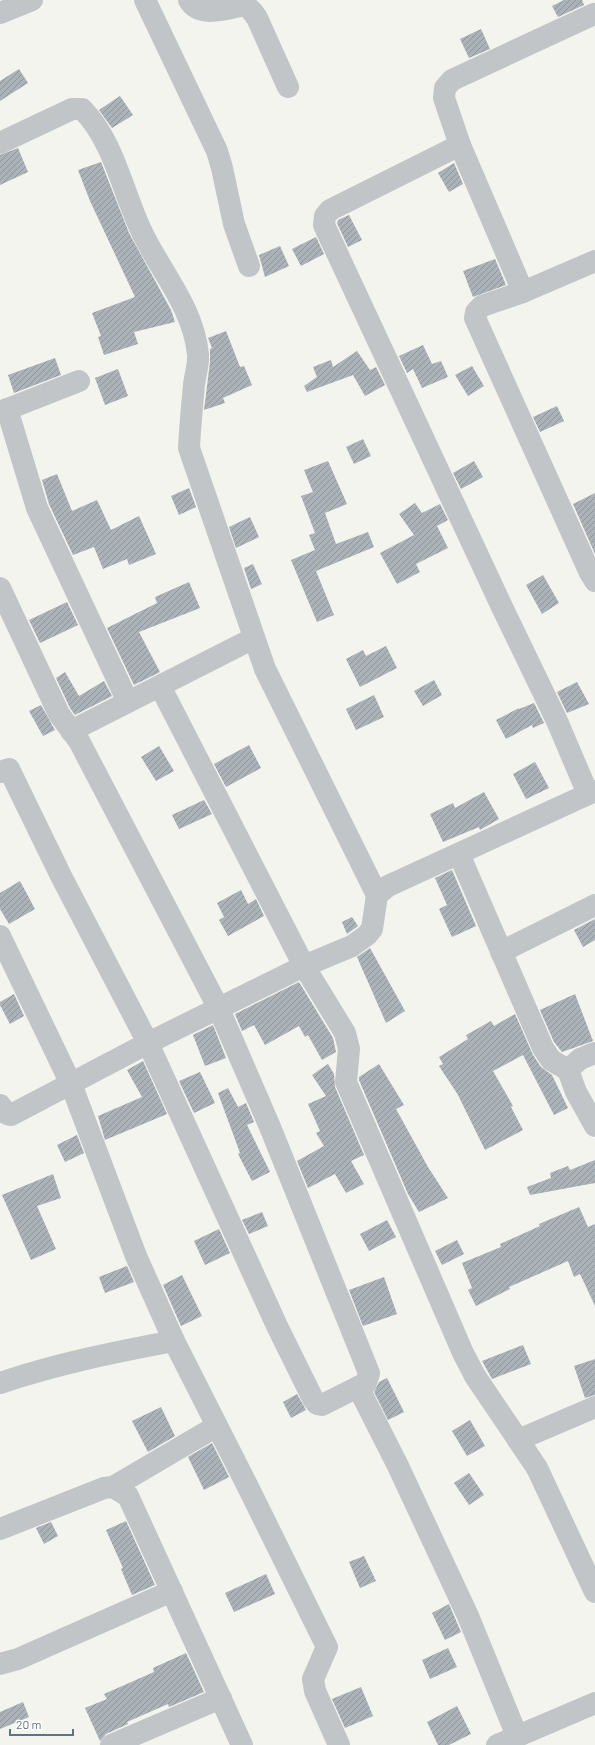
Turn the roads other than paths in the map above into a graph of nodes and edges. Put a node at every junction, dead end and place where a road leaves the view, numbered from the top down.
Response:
1 (32, 0) edge
2 (145, 0) edge
3 (189, 0) edge
4 (593, 10) edge
5 (0, 13) edge
6 (288, 87) dead end
7 (0, 144) edge
8 (460, 145) junction
9 (595, 261) edge
10 (249, 266) dead end
11 (523, 292) junction
12 (79, 381) dead end
13 (4, 410) edge
14 (595, 581) edge
15 (0, 588) edge
16 (254, 638) junction
17 (160, 686) junction
18 (128, 702) junction
19 (71, 731) junction
20 (0, 772) edge
21 (592, 792) edge
22 (459, 854) junction
23 (377, 895) junction
24 (595, 905) edge
25 (0, 936) edge
26 (501, 952) junction
27 (304, 966) junction
28 (219, 1009) junction
29 (148, 1043) junction
30 (595, 1053) edge
31 (568, 1070) junction
32 (71, 1084) junction
33 (0, 1105) edge
34 (595, 1126) edge
35 (174, 1341) junction
36 (0, 1384) edge
37 (358, 1387) junction
38 (595, 1407) edge
39 (217, 1426) junction
40 (518, 1440) junction
41 (113, 1487) junction
42 (0, 1529) edge
43 (172, 1591) junction
44 (595, 1592) edge
45 (0, 1664) edge
46 (221, 1698) junction
47 (595, 1703) edge
48 (518, 1736) junction
49 (111, 1745) edge
50 (242, 1745) edge
51 (339, 1745) edge
52 (497, 1745) edge

1 - 5 street
2 - 10 street
3 - 6 street
4 - 8 street
7 - 16 street
8 - 11 street
8 - 21 street
9 - 11 street
11 - 14 street
12 - 13 street
13 - 18 street
15 - 19 street
16 - 17 street
16 - 23 street
17 - 18 street
17 - 27 street
18 - 19 street
19 - 28 street
20 - 29 street
21 - 22 street
22 - 23 street
22 - 26 street
23 - 27 street
24 - 26 street
25 - 32 street
26 - 31 street
27 - 28 street
27 - 40 street
28 - 29 street
28 - 37 street
29 - 32 street
29 - 37 street
30 - 31 street
31 - 34 street
32 - 33 street
32 - 35 street
35 - 36 street
35 - 39 street
37 - 48 street
38 - 40 street
39 - 41 street
39 - 51 street
40 - 44 street
41 - 42 street
41 - 43 street
43 - 45 street
43 - 46 street
46 - 49 street
46 - 50 street
47 - 48 street
48 - 52 street

